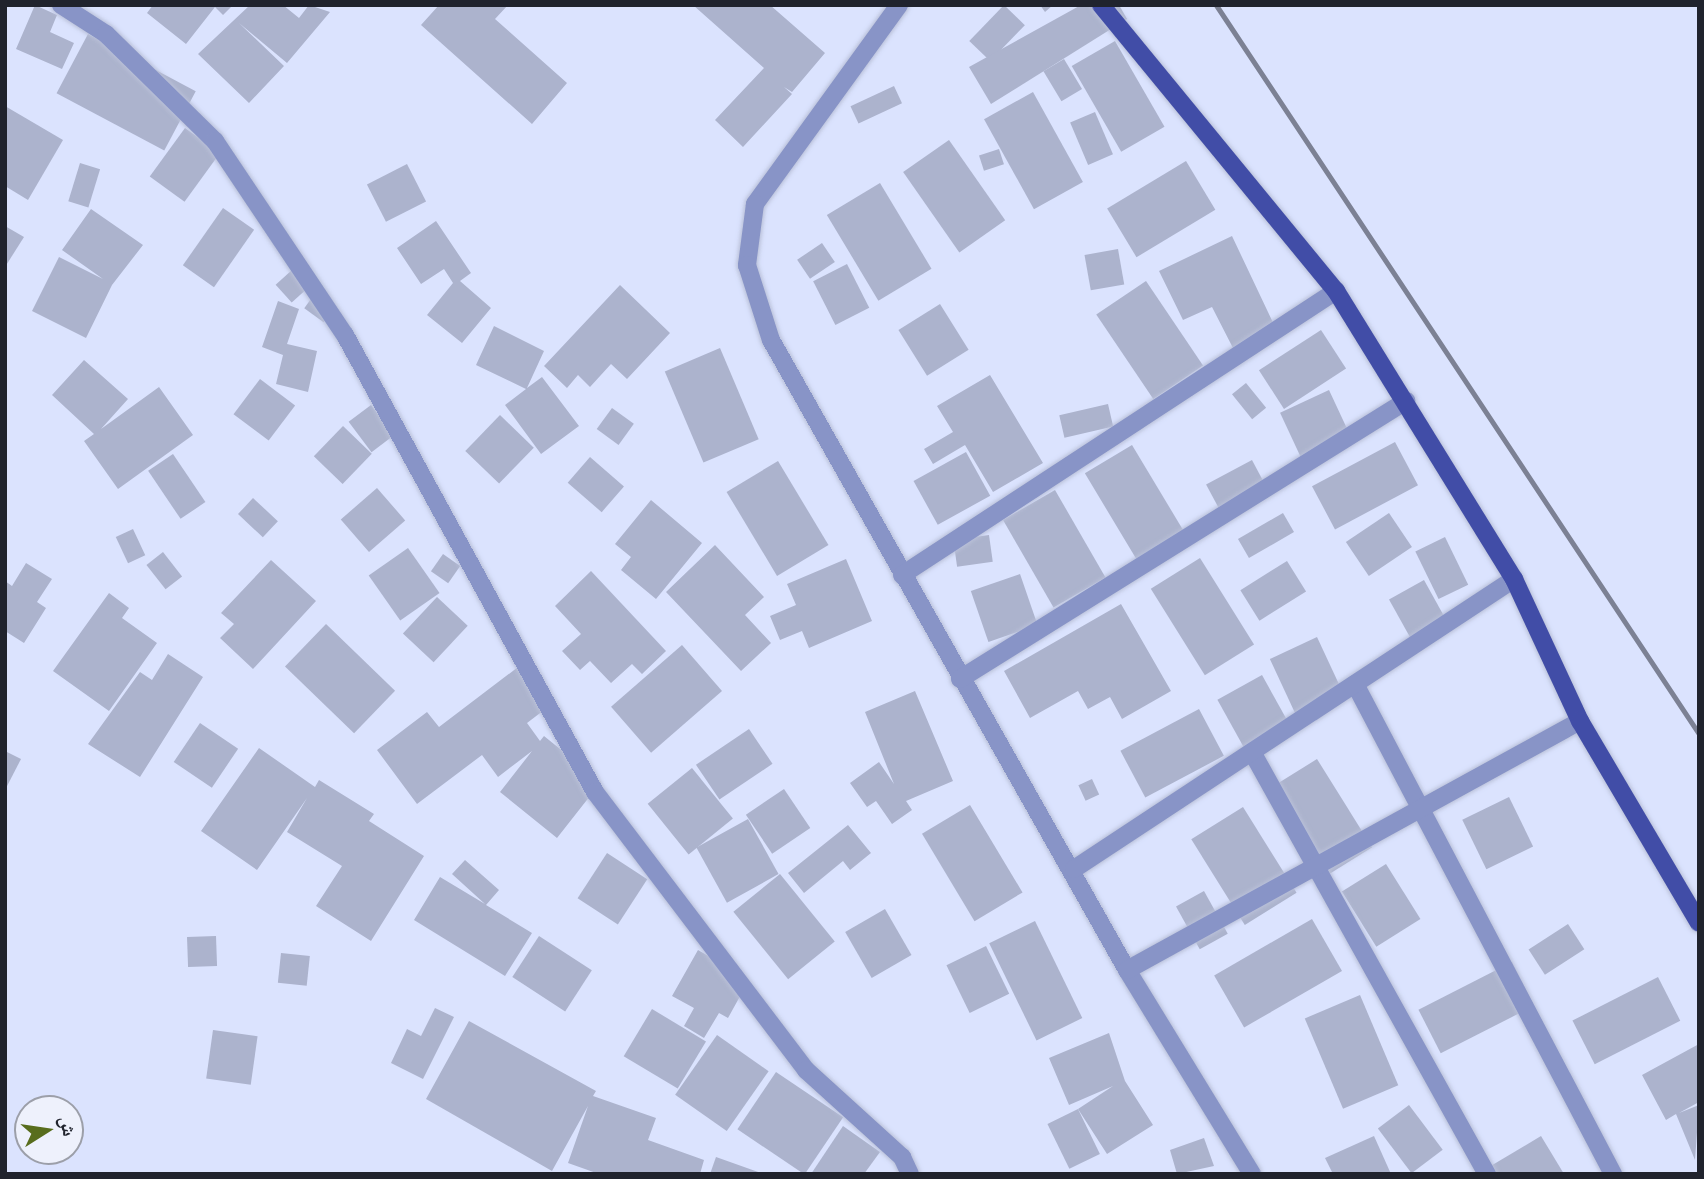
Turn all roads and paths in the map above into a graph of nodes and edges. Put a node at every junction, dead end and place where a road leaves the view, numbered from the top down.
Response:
1 (61, 5) edge
2 (899, 5) edge
3 (1101, 5) edge
4 (1336, 291) junction
5 (1406, 401) junction
6 (902, 575) junction
7 (1514, 579) junction
8 (960, 679) junction
9 (1355, 684) junction
10 (1580, 721) junction
11 (1252, 751) junction
12 (1418, 814) junction
13 (1311, 866) junction
14 (1074, 869) junction
15 (1699, 923) edge
16 (1127, 970) junction
17 (910, 1174) edge
18 (1252, 1174) edge
19 (1487, 1174) edge
20 (1613, 1174) edge

1 - 17 street
2 - 6 street
3 - 4 main road
4 - 5 main road
4 - 6 street
5 - 7 main road
5 - 8 street
6 - 8 street
7 - 9 street
7 - 10 main road
8 - 14 street
9 - 11 street
9 - 12 street
10 - 12 street
10 - 15 main road
11 - 13 street
11 - 14 street
12 - 13 street
12 - 20 street
13 - 16 street
13 - 19 street
14 - 16 street
16 - 18 street

